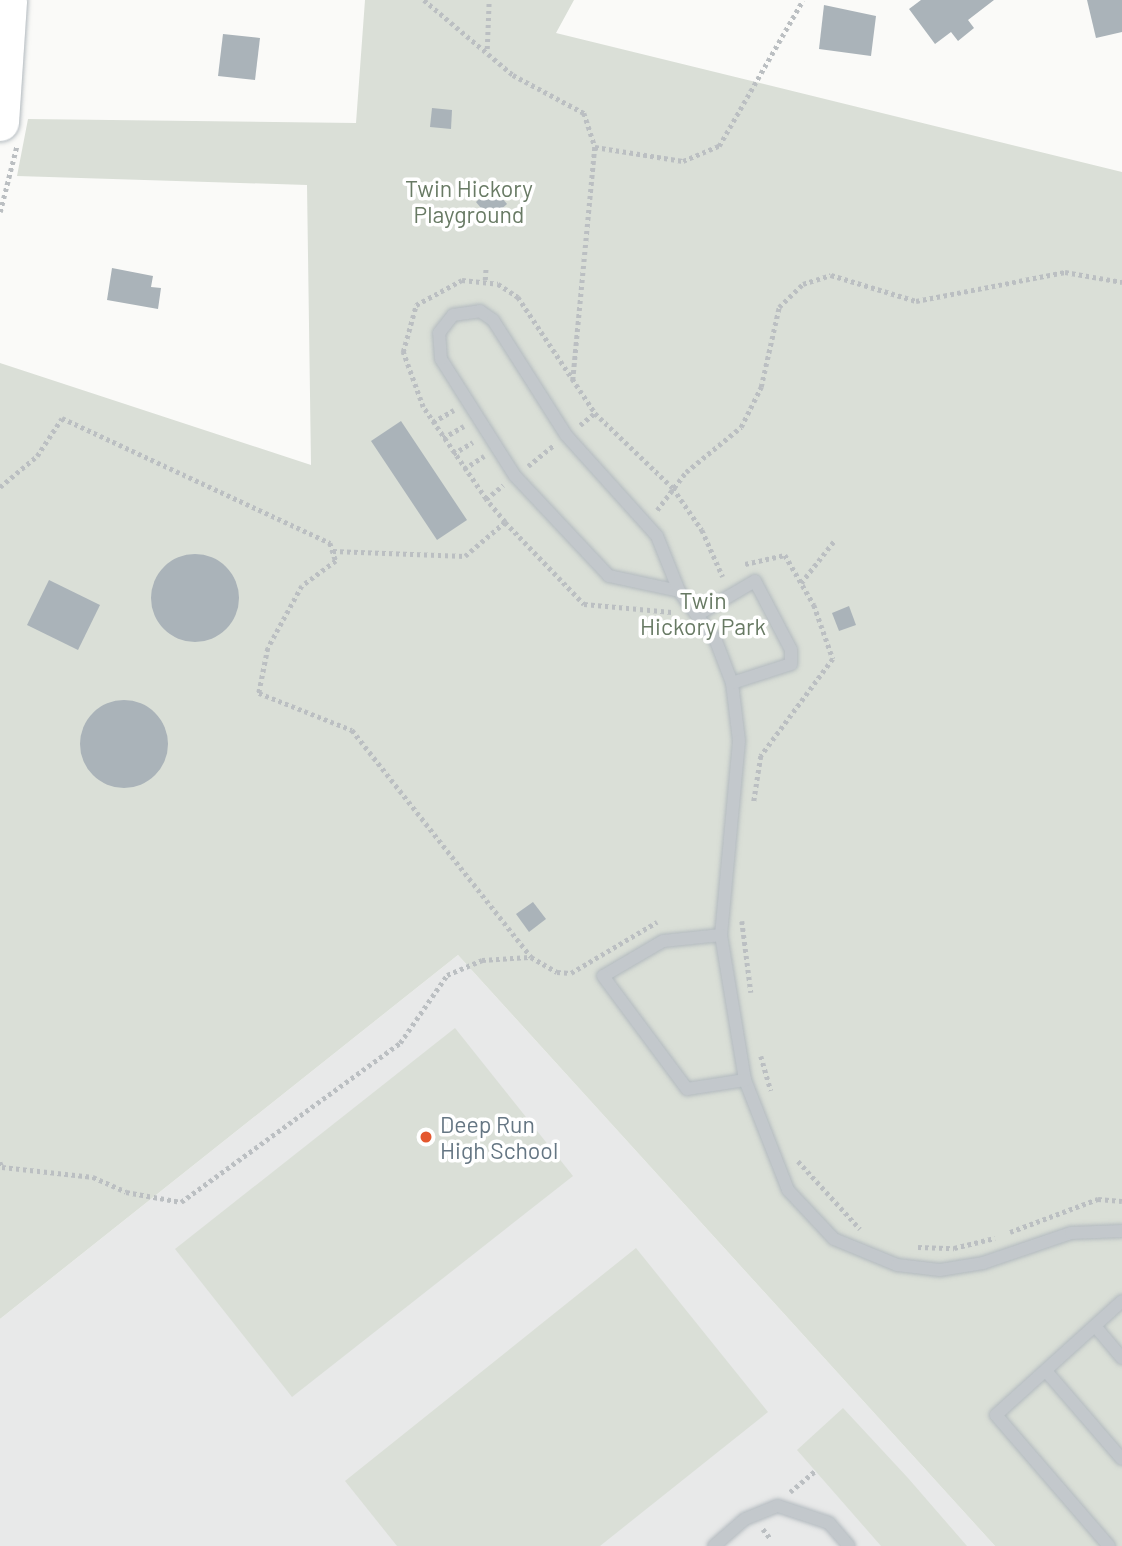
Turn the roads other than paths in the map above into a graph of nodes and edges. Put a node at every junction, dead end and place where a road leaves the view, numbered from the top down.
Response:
1 (8, 0) edge
2 (0, 122) edge
3 (678, 591) junction
4 (697, 615) junction
5 (732, 683) junction
6 (721, 935) junction
7 (745, 1080) junction
8 (1122, 1231) edge
9 (1122, 1301) edge
10 (1095, 1326) junction
11 (1122, 1358) edge
12 (1046, 1371) junction
13 (1122, 1459) edge
14 (714, 1546) edge
15 (849, 1546) edge
16 (1109, 1546) edge

1 - 2 main road
3 - 3 lane
3 - 4 lane
4 - 5 lane
4 - 5 lane
5 - 6 lane
6 - 7 lane
6 - 7 lane
7 - 8 lane
9 - 10 lane
10 - 11 lane
10 - 12 lane
12 - 13 lane
12 - 16 lane
14 - 15 lane

